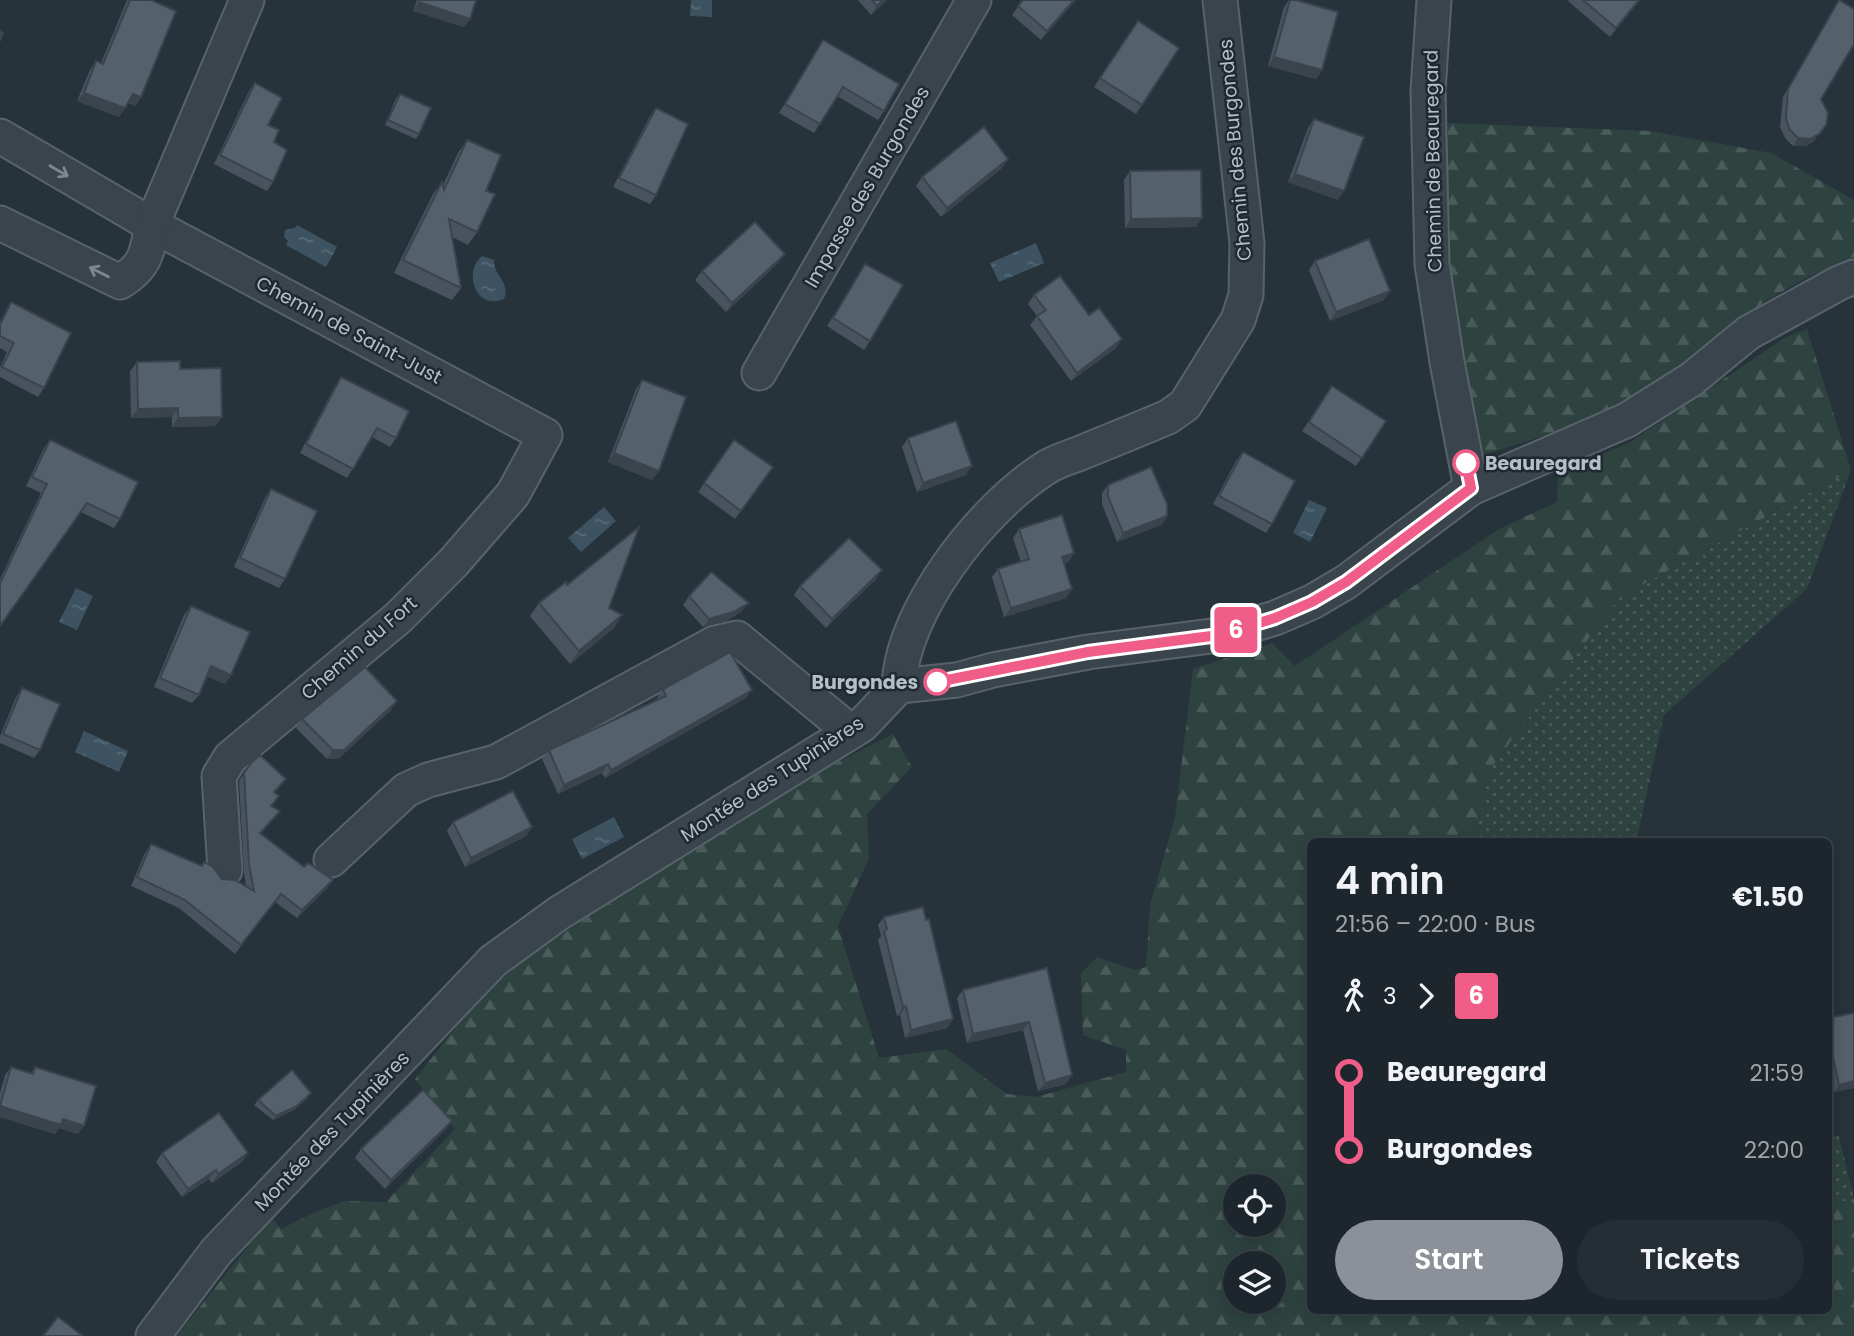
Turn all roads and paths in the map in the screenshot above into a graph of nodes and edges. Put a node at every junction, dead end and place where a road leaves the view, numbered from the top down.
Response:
1 (247, 0) edge
2 (974, 0) edge
3 (1220, 0) edge
4 (1434, 0) edge
5 (0, 136) edge
6 (0, 223) edge
7 (152, 225) junction
8 (1854, 277) edge
9 (760, 373) dead end
10 (545, 435) joint
11 (1471, 488) junction
12 (899, 686) junction
13 (851, 732) junction
14 (331, 860) dead end
15 (225, 870) dead end
16 (153, 1336) edge

1 - 7 street
2 - 9 street, Impasse des Burgondes
3 - 12 street, Chemin des Burgondes
4 - 11 street, Chemin de Beauregard
5 -> 7 street, Chemin de Saint-Just
7 -> 6 street
7 - 10 street, Chemin de Saint-Just
8 - 11 street
10 - 15 street, Chemin du Fort
11 - 12 street
12 - 13 street, Montée des Tupinières
13 - 14 street
13 - 16 street, Montée des Tupinières

